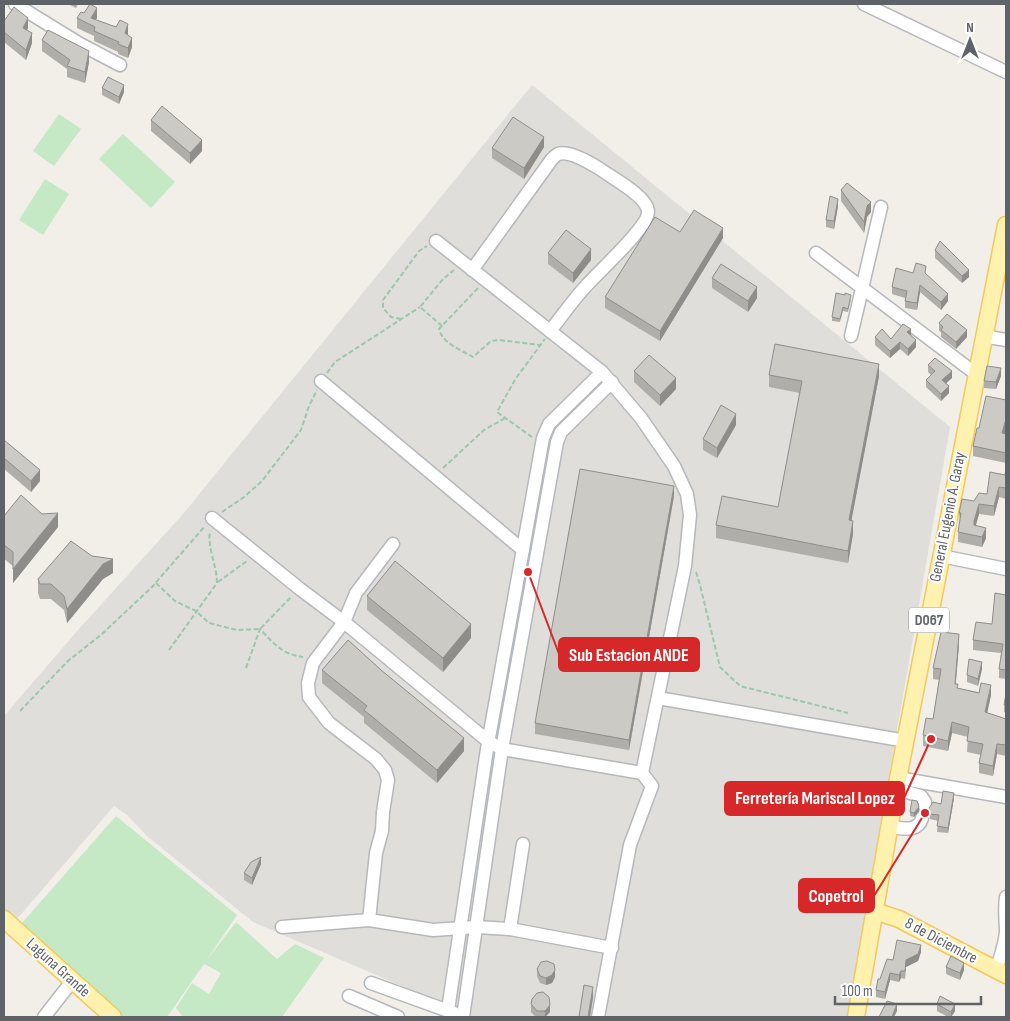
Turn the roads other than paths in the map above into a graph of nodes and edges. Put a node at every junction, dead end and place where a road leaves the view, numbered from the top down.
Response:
1 (15, 4) edge
2 (864, 4) edge
3 (120, 66) dead end
4 (1006, 72) edge
5 (881, 207) dead end
6 (1006, 225) edge
7 (436, 241) road end
8 (816, 253) dead end
9 (468, 266) junction
10 (863, 288) junction
11 (550, 331) junction
12 (851, 336) dead end
13 (984, 336) junction
14 (1006, 340) edge
15 (602, 372) junction
16 (976, 374) junction
17 (321, 381) road end
18 (612, 382) junction
19 (212, 518) road end
20 (392, 544) dead end
21 (523, 550) junction
22 (941, 556) junction
23 (1006, 568) edge
24 (344, 622) junction
25 (658, 698) junction
26 (488, 741) junction
27 (906, 741) junction
28 (502, 749) junction
29 (642, 773) junction
30 (897, 784) junction
31 (1006, 797) edge
32 (890, 827) junction
33 (523, 844) dead end
34 (1006, 897) edge
35 (875, 911) junction
36 (4, 919) edge
37 (369, 920) junction
38 (282, 927) dead end
39 (476, 927) junction
40 (461, 929) junction
41 (510, 929) junction
42 (612, 948) junction
43 (1001, 972) edge
44 (73, 980) junction
45 (371, 982) dead end
46 (349, 996) dead end
47 (448, 1010) junction
48 (44, 1017) edge
49 (113, 1017) edge
50 (398, 1017) edge
51 (463, 1017) edge
52 (599, 1017) edge
53 (856, 1017) edge

1 - 3 street
2 - 4 street
5 - 10 street
6 - 13 main road, General Eugenio A. Garay / D067
7 - 9 street
8 - 10 street
9 - 11 street
9 - 11 street
10 - 12 street
10 - 16 street
11 - 15 street
13 - 14 street
13 - 16 main road, General Eugenio A. Garay / D067
15 - 18 street
15 - 21 street
16 - 22 main road, General Eugenio A. Garay / D067
17 - 21 street
18 - 25 street
18 - 28 street
19 - 24 street
20 - 24 street
21 - 26 street
22 - 23 street
22 - 27 main road, General Eugenio A. Garay / D067
24 - 26 street
24 - 37 street
25 - 27 street
25 - 29 street
26 - 28 street
26 - 40 street
27 - 30 main road, General Eugenio A. Garay / D067
28 - 29 street
28 - 39 street
29 - 42 street
30 - 31 street
30 - 32 main road, General Eugenio A. Garay / D067
30 - 32 street
32 - 35 main road, General Eugenio A. Garay / D067
33 - 41 street
34 - 43 street
35 - 43 main road, 8 de Diciembre
35 - 53 main road, General Eugenio A. Garay / D067
36 - 44 main road, Laguna Grande
37 - 38 street
37 - 40 street
39 - 40 street
39 - 41 street
39 - 51 street
40 - 47 street
41 - 42 street
42 - 52 street
44 - 48 street
44 - 49 main road, Laguna Grande
45 - 47 street
46 - 50 street
47 - 51 street

